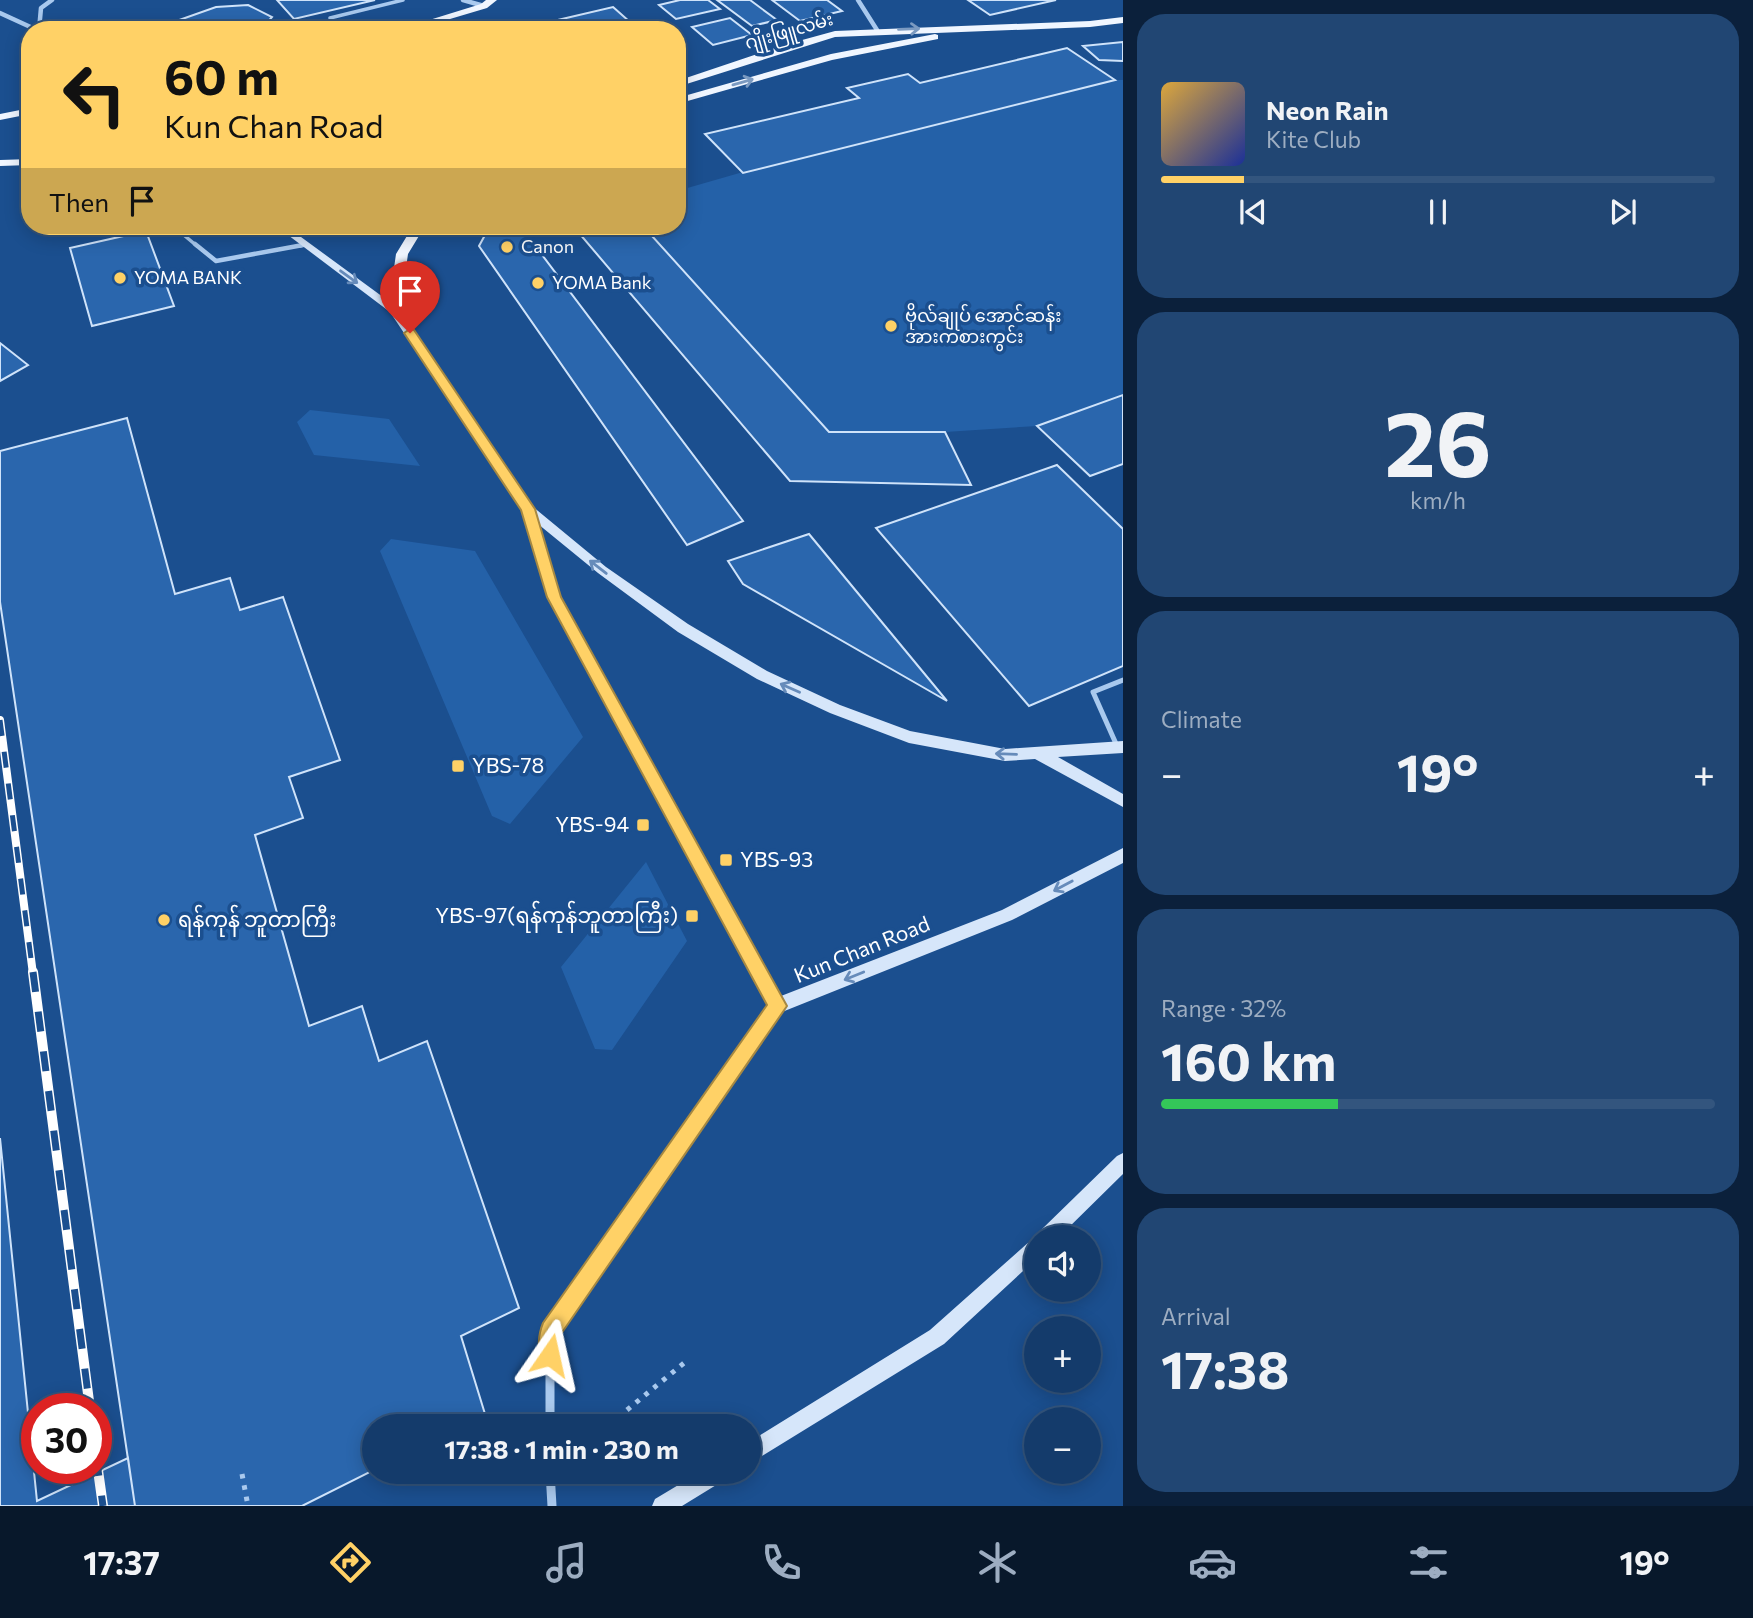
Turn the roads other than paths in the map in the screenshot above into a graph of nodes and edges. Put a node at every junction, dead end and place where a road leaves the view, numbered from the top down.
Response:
1 (52, 0) edge
2 (403, 0) edge
3 (463, 0) edge
4 (858, 0) edge
5 (488, 3) edge
6 (0, 13) edge
7 (330, 18) dead end
8 (1123, 20) edge
9 (39, 21) edge
10 (431, 21) edge
11 (21, 22) edge
12 (988, 26) junction
13 (877, 30) junction
14 (686, 81) edge
15 (686, 98) edge
16 (21, 113) edge
17 (0, 117) edge
18 (21, 162) edge
19 (0, 163) edge
20 (184, 235) edge
21 (291, 235) edge
22 (414, 235) edge
23 (303, 245) junction
24 (394, 310) junction
25 (528, 509) junction
26 (1123, 680) edge
27 (1120, 747) edge
28 (1036, 752) junction
29 (1123, 801) edge
30 (1123, 855) edge
31 (777, 1006) junction
32 (1123, 1162) edge
33 (1058, 1225) edge
34 (1024, 1258) edge
35 (550, 1414) edge
36 (761, 1447) edge
37 (551, 1484) edge
38 (699, 1484) edge
39 (552, 1506) edge
40 (663, 1506) edge

1 - 9 street
2 - 7 lane
3 - 5 street
4 - 13 street
5 - 10 main road
6 - 11 street
8 - 12 main road, ဂျိုးဖြူလမ်း
13 -> 12 main road, ဂျိုးဖြူလမ်း
15 -> 12 main road
13 - 14 main road, ဂျိုးဖြူလမ်း
16 - 17 main road
18 - 19 main road
20 - 23 lane
21 - 23 main road, Kun Chan Road
22 - 24 main road
23 -> 24 main road, Kun Chan Road
24 - 25 main road, Kun Chan Road
28 -> 25 main road, Kun Chan Road
25 - 31 main road, Kun Chan Road
26 - 27 lane
27 - 28 main road, Kun Chan Road
28 - 29 main road
30 -> 31 main road, Kun Chan Road
31 - 35 street
32 - 33 main road
34 - 36 main road
37 - 39 street
38 - 40 main road

